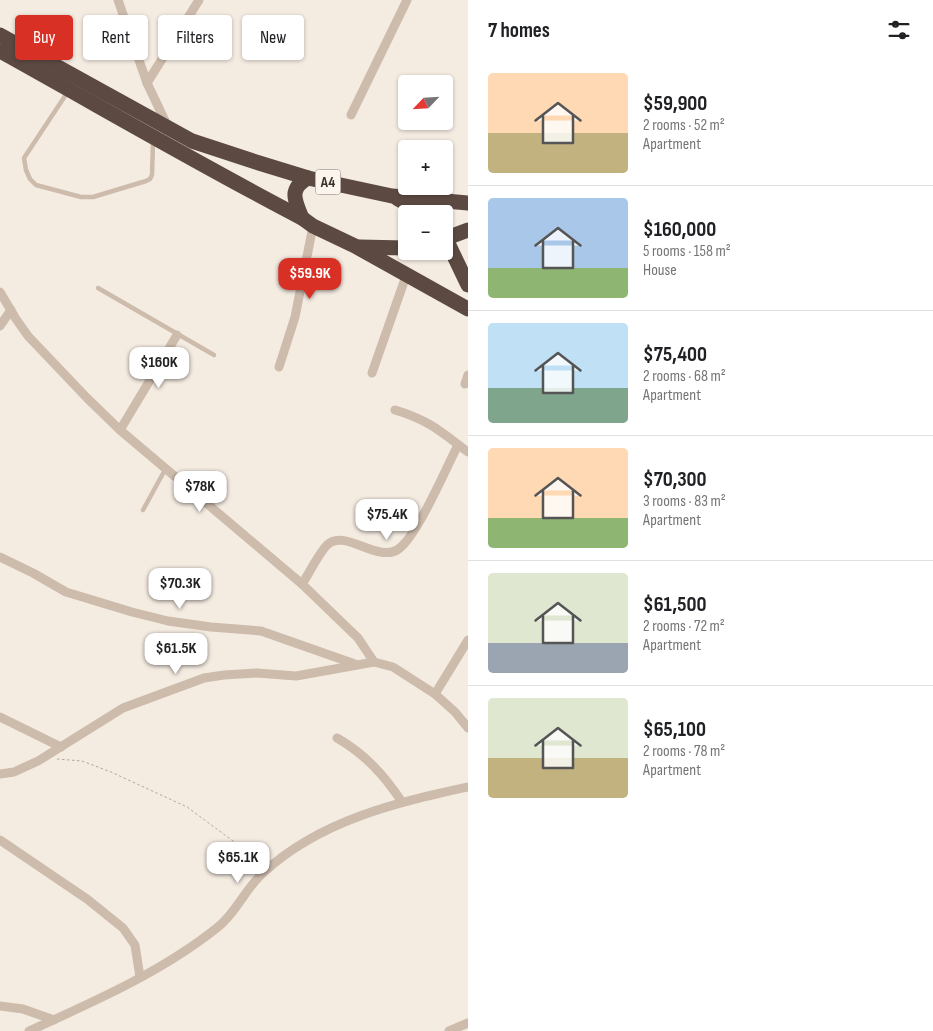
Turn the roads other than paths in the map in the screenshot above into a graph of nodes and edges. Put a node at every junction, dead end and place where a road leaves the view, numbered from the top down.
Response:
1 (118, 0) edge
2 (199, 0) edge
3 (407, 0) edge
4 (0, 35) edge
5 (0, 52) edge
6 (148, 83) junction
7 (69, 90) junction
8 (351, 115) dead end
9 (168, 127) junction
10 (153, 137) junction
11 (308, 178) junction
12 (392, 196) junction
13 (468, 203) edge
14 (408, 205) edge
15 (307, 222) junction
16 (468, 230) edge
17 (453, 235) edge
18 (355, 246) junction
19 (398, 248) edge
20 (453, 256) edge
21 (406, 276) junction
22 (468, 286) edge
23 (98, 288) dead end
24 (0, 292) edge
25 (468, 309) edge
26 (11, 310) junction
27 (0, 326) edge
28 (177, 335) junction
29 (214, 355) dead end
30 (279, 367) dead end
31 (372, 373) dead end
32 (468, 375) edge
33 (465, 384) dead end
34 (395, 410) dead end
35 (120, 430) junction
36 (458, 445) junction
37 (468, 452) edge
38 (166, 468) junction
39 (143, 510) dead end
40 (0, 557) edge
41 (302, 584) junction
42 (468, 640) edge
43 (374, 662) junction
44 (358, 664) junction
45 (435, 694) junction
46 (0, 717) edge
47 (468, 728) edge
48 (337, 738) dead end
49 (61, 747) junction
50 (0, 774) edge
51 (468, 787) edge
52 (402, 802) junction
53 (0, 840) edge
54 (140, 977) junction
55 (0, 1006) edge
56 (54, 1020) junction
57 (468, 1023) edge
58 (29, 1031) edge
59 (449, 1031) edge

1 - 6 street
2 - 6 street
3 - 8 street
4 - 9 highway, A4
5 - 7 highway
6 - 9 street
7 - 10 highway
7 - 10 lane
9 - 11 highway, A4
10 - 15 highway
11 - 12 highway, A4
11 - 15 highway
12 - 13 highway, A4
12 - 14 highway
15 - 18 highway
15 - 30 street
16 - 17 highway
18 - 19 highway
18 - 21 highway
20 - 22 highway
21 - 25 highway
21 - 31 street
23 - 28 lane
24 - 26 street
26 - 27 street
26 - 35 street
28 - 29 lane
28 - 35 street
32 - 33 street
34 - 36 street
35 - 38 street
36 - 37 street
36 - 41 street
38 - 39 lane
38 - 41 street
40 - 44 street
41 - 43 street
42 - 45 street
43 - 44 street
43 - 45 street
44 - 49 street
45 - 47 street
46 - 49 street
48 - 52 street
49 - 50 street
51 - 52 street
52 - 54 street
53 - 54 street
54 - 56 street
55 - 56 street
56 - 58 street
57 - 59 street

